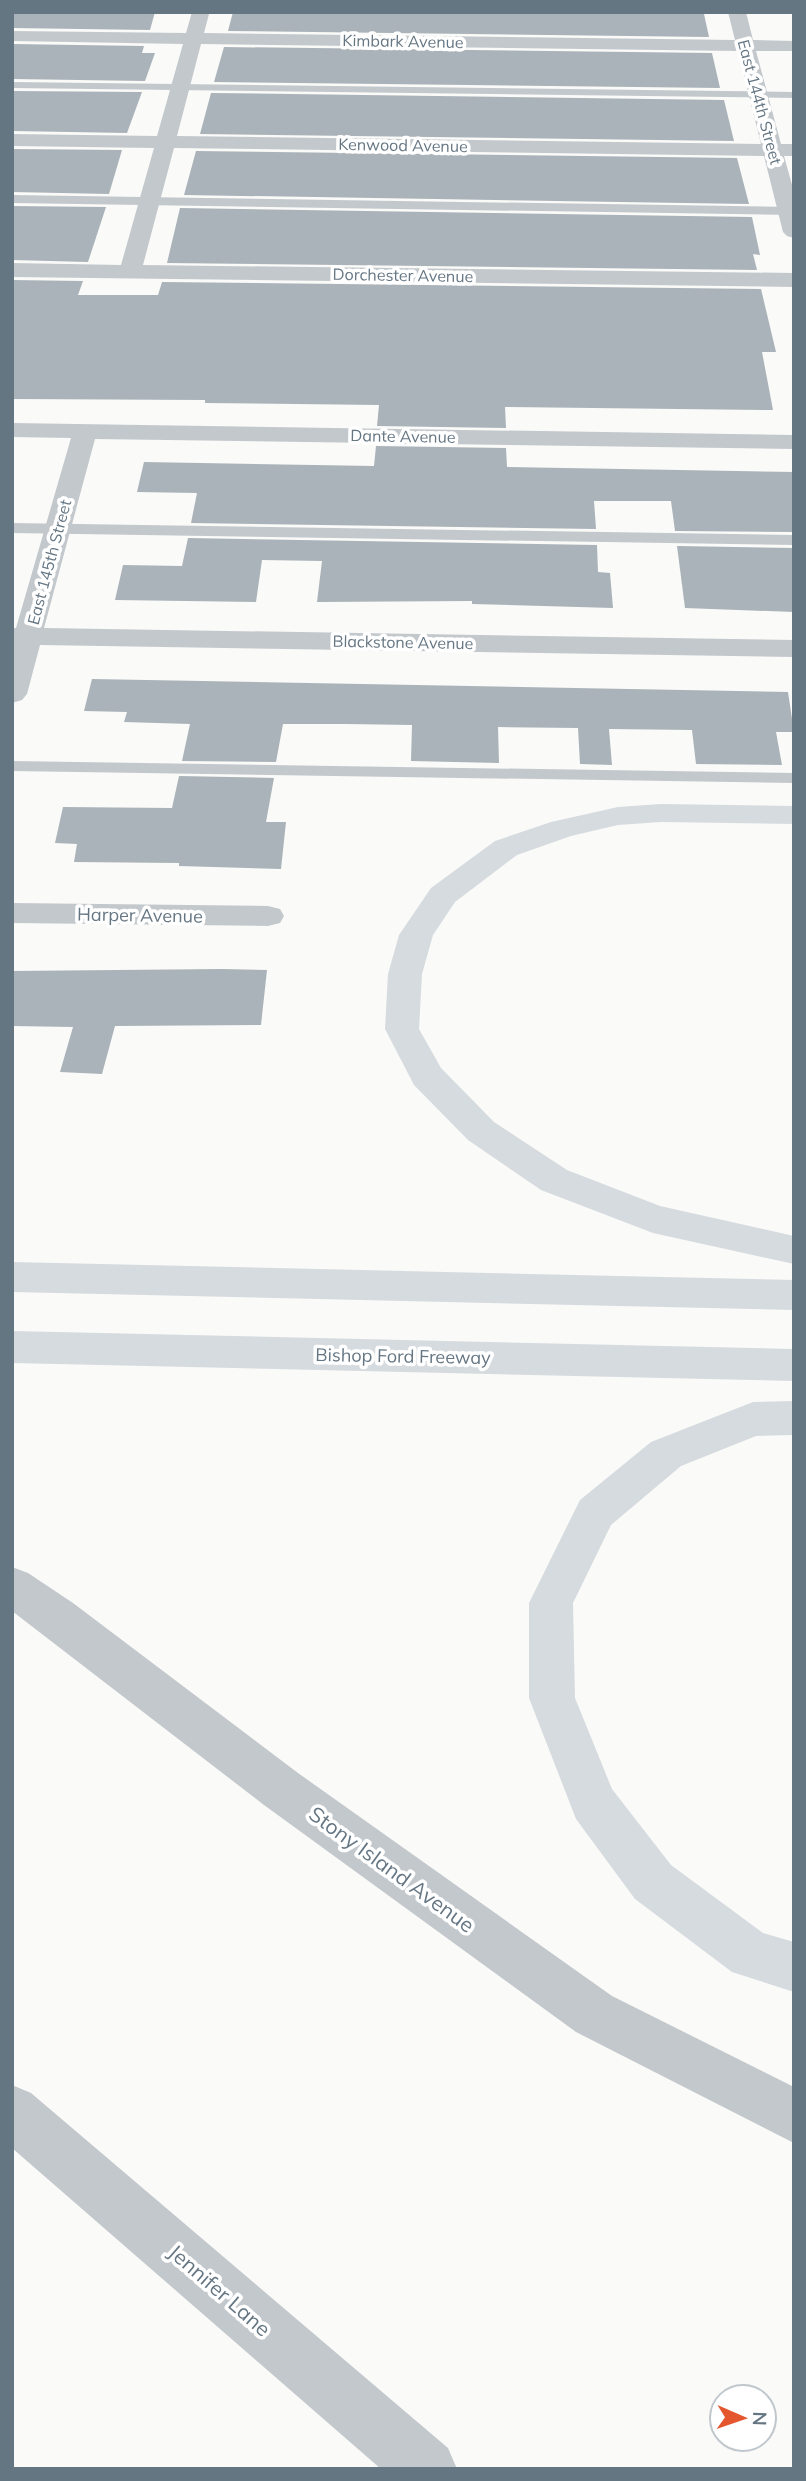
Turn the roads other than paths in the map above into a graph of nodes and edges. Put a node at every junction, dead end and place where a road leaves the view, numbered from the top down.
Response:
1 (201, 12) edge
2 (737, 12) edge
3 (12, 36) edge
4 (194, 38) junction
5 (745, 46) junction
6 (794, 46) edge
7 (12, 85) edge
8 (180, 88) junction
9 (758, 95) junction
10 (794, 95) edge
11 (12, 139) edge
12 (166, 142) junction
13 (772, 149) junction
14 (794, 150) edge
15 (12, 199) edge
16 (149, 201) junction
17 (791, 211) edge
18 (794, 232) edge
19 (12, 270) edge
20 (130, 272) junction
21 (794, 281) edge
22 (12, 430) edge
23 (85, 431) junction
24 (794, 442) edge
25 (12, 528) edge
26 (58, 529) junction
27 (794, 540) edge
28 (20, 636) edge
29 (794, 649) edge
30 (12, 694) edge
31 (12, 765) edge
32 (794, 778) edge
33 (794, 815) edge
34 (12, 913) edge
35 (268, 916) dead end
36 (794, 1250) edge
37 (12, 1277) edge
38 (794, 1294) edge
39 (12, 1347) edge
40 (794, 1365) edge
41 (794, 1418) edge
42 (12, 1586) edge
43 (794, 1967) edge
44 (12, 2112) edge
45 (794, 2116) edge
46 (427, 2469) edge

1 - 4 street
2 - 5 street, East 144th Street
3 - 4 street, Kimbark Avenue
4 - 5 street, Kimbark Avenue
4 - 8 street
5 - 6 street, Kimbark Avenue
5 - 9 street, East 144th Street
7 - 8 lane
8 - 9 lane
8 - 12 street
9 - 10 lane
9 - 13 street, East 144th Street
11 - 12 street, Kenwood Avenue
12 - 13 street, Kenwood Avenue
12 - 16 street
13 - 14 street, Kenwood Avenue
13 - 17 street, East 144th Street
15 - 16 lane
16 - 17 lane
16 - 20 street
17 - 18 street, East 144th Street
19 - 20 street, Dorchester Avenue
20 - 21 street, Dorchester Avenue
22 - 23 street, Dante Avenue
23 - 24 street, Dante Avenue
23 - 26 street, East 145th Street
25 - 26 lane
26 - 27 lane
26 - 28 street, East 145th Street
28 - 29 street, Blackstone Avenue
28 - 30 street, East 145th Street
31 - 32 lane
33 - 36 highway
34 - 35 street, Harper Avenue
37 - 38 highway
39 - 40 highway, Bishop Ford Freeway
41 - 43 highway
42 - 45 street, Stony Island Avenue
44 - 46 street, Jennifer Lane

